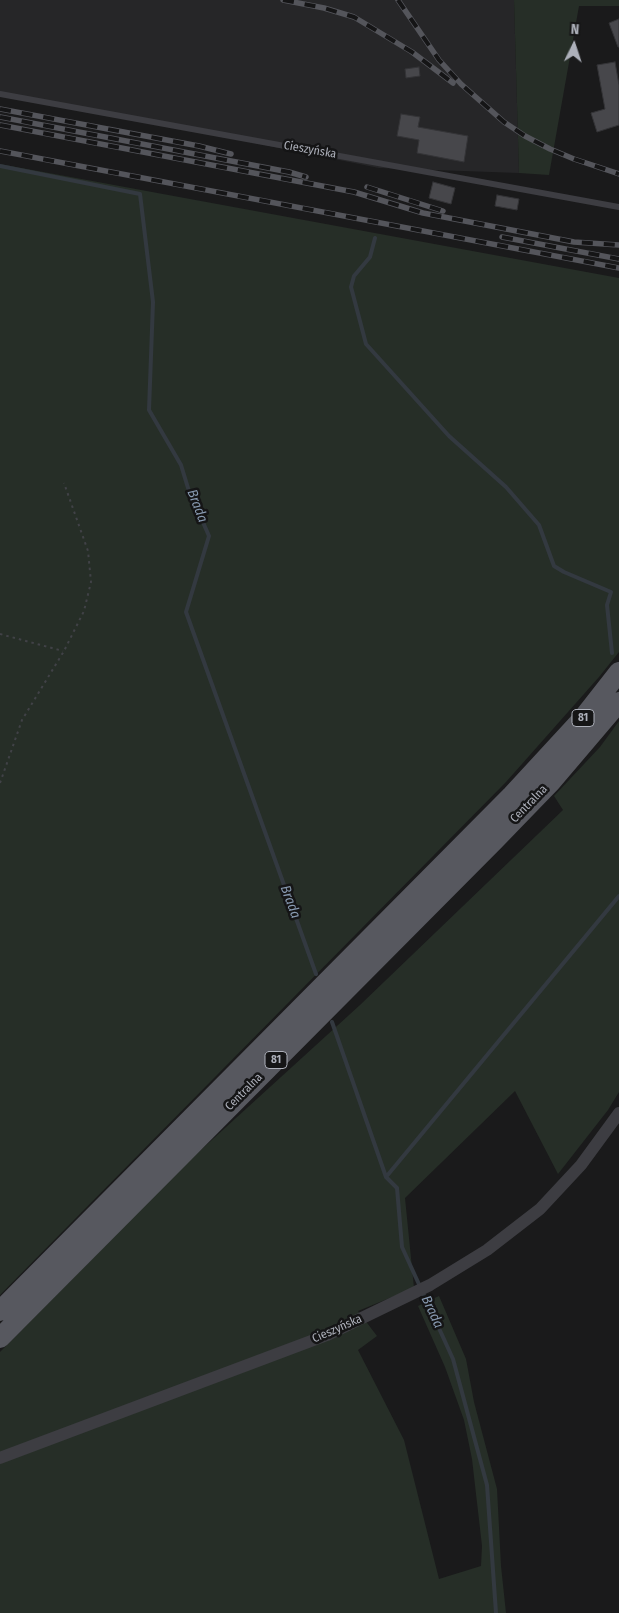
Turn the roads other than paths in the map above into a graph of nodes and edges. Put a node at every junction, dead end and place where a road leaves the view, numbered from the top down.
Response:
1 (0, 94) edge
2 (619, 207) edge
3 (619, 672) edge
4 (619, 702) edge
5 (619, 1113) edge
6 (0, 1311) edge
7 (0, 1338) edge
8 (0, 1458) edge

1 - 2 lane, Cieszyńska
3 - 6 main road, Centralna / 81
4 - 7 main road, Centralna / 81
5 - 8 street, Cieszyńska

